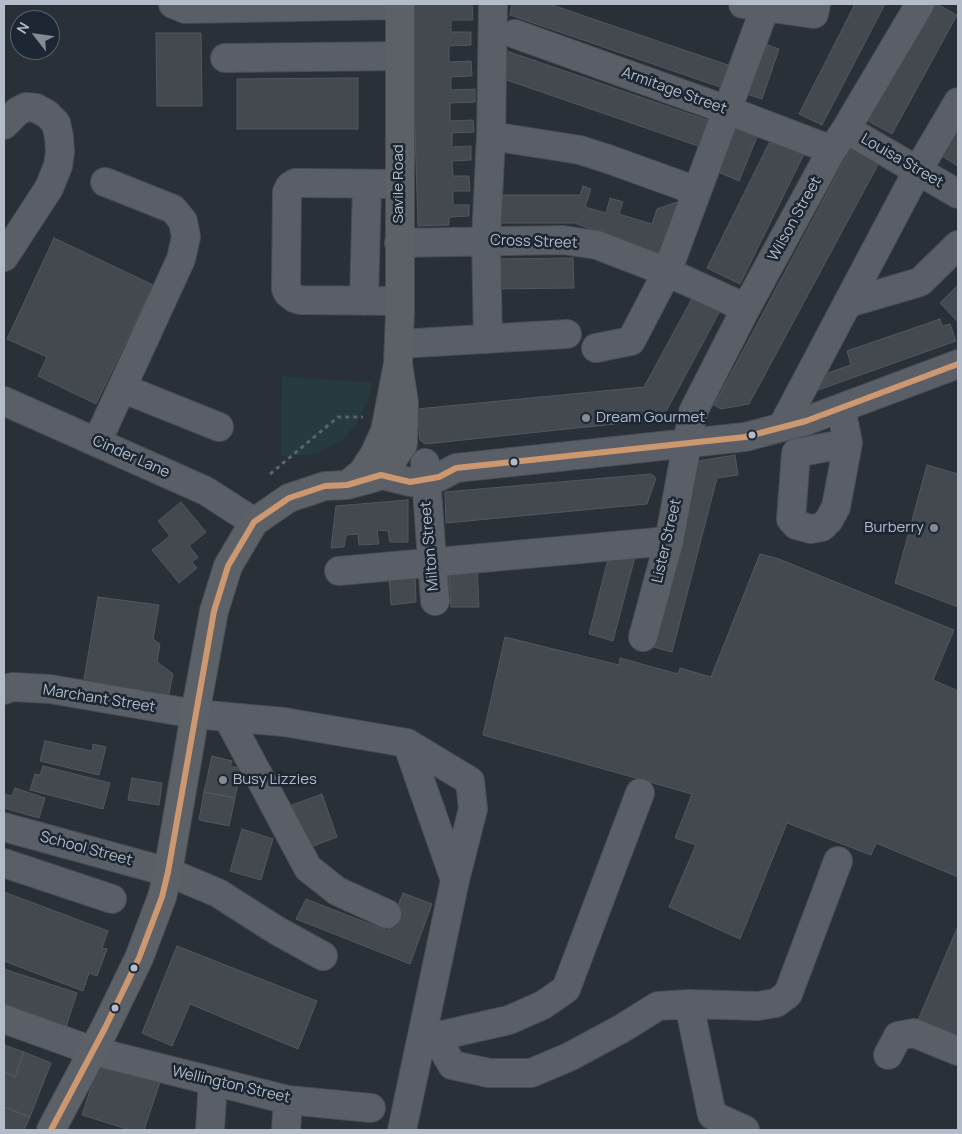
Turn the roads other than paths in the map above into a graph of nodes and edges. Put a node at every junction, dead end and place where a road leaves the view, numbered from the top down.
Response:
1 (173, 4) edge
2 (400, 4) edge
3 (493, 4) edge
4 (816, 4) edge
5 (920, 4) edge
6 (754, 6) edge
7 (515, 34) dead end
8 (400, 56) junction
9 (225, 58) dead end
10 (958, 102) edge
11 (727, 110) junction
12 (4, 125) edge
13 (491, 136) junction
14 (839, 140) junction
15 (918, 170) junction
16 (106, 182) dead end
17 (367, 184) junction
18 (399, 184) junction
19 (697, 190) junction
20 (958, 194) edge
21 (486, 240) junction
22 (399, 243) junction
23 (958, 245) edge
24 (4, 257) edge
25 (666, 272) junction
26 (364, 301) junction
27 (400, 301) junction
28 (848, 303) junction
29 (746, 308) junction
30 (567, 334) dead end
31 (488, 339) junction
32 (596, 348) dead end
33 (399, 354) junction
34 (958, 364) edge
35 (122, 388) junction
36 (4, 401) edge
37 (841, 408) junction
38 (219, 427) dead end
39 (782, 427) junction
40 (97, 442) junction
41 (688, 443) junction
42 (848, 444) dead end
43 (379, 463) junction
44 (425, 471) junction
45 (254, 522) junction
46 (669, 541) junction
47 (432, 563) junction
48 (339, 571) dead end
49 (435, 601) dead end
50 (643, 637) dead end
51 (4, 690) edge
52 (195, 714) junction
53 (228, 718) junction
54 (407, 743) junction
55 (640, 792) dead end
56 (11, 829) edge
57 (100, 852) junction
58 (838, 861) dead end
59 (7, 864) edge
60 (168, 872) junction
61 (455, 880) junction
62 (387, 914) dead end
63 (323, 956) dead end
64 (689, 1004) junction
65 (4, 1019) edge
66 (428, 1039) junction
67 (93, 1051) junction
68 (958, 1051) edge
69 (888, 1055) dead end
70 (213, 1081) junction
71 (288, 1100) junction
72 (372, 1108) dead end
73 (52, 1130) edge
74 (210, 1130) edge
75 (286, 1130) edge
76 (402, 1130) edge
77 (745, 1130) edge

1 - 2 street
2 - 8 main road, Savile Road
3 - 13 street
4 - 6 street
5 - 14 street, Wilson Street
6 - 11 street
7 - 11 street, Armitage Street
8 - 9 street
8 - 18 main road, Savile Road
10 - 15 street
11 - 14 street, Armitage Street
11 - 19 street
12 - 24 street
13 - 19 street
13 - 21 street
14 - 15 street, Louisa Street
14 - 29 street, Wilson Street
15 - 20 street, Louisa Street
15 - 28 street
16 - 35 street
17 - 18 street
17 - 26 street
17 - 26 street
18 - 22 main road, Savile Road
19 - 25 street
21 - 22 street, Cross Street
21 - 25 street, Cross Street
21 - 31 street
22 - 27 main road, Savile Road
23 - 28 street
25 - 29 street, Cross Street
25 - 32 street
26 - 27 street
27 - 33 main road, Savile Road
28 - 39 street
29 - 41 street, Wilson Street
30 - 31 street
31 - 33 street
33 - 43 main road, Savile Road
34 - 37 street
35 - 38 street
35 - 40 street
36 - 40 street, Cinder Lane
37 - 39 street
37 - 42 street
39 - 41 street
40 - 45 street, Cinder Lane
41 - 44 street
41 - 46 street, Lister Street
43 - 44 street
43 - 45 main road, Savile Road
44 - 47 street, Milton Street
45 - 52 main road
46 - 47 street
46 - 50 street, Lister Street
47 - 48 street
47 - 49 street, Milton Street
51 - 52 street, Marchant Street
52 - 53 street, Marchant Street
52 - 60 main road
53 - 54 street, Marchant Street
53 - 62 street
54 - 61 street
54 - 61 street
55 - 66 street
56 - 57 street, School Street
56 - 59 street
57 - 59 street
57 - 60 street, School Street
58 - 64 street
60 - 63 street, School Street
60 - 67 main road
61 - 66 street
64 - 66 street
64 - 77 street
65 - 67 street, Wellington Street
66 - 76 street
67 - 70 street, Wellington Street
67 - 73 main road
68 - 69 street
70 - 71 street, Wellington Street
70 - 74 street
71 - 72 street, Wellington Street
71 - 75 street

